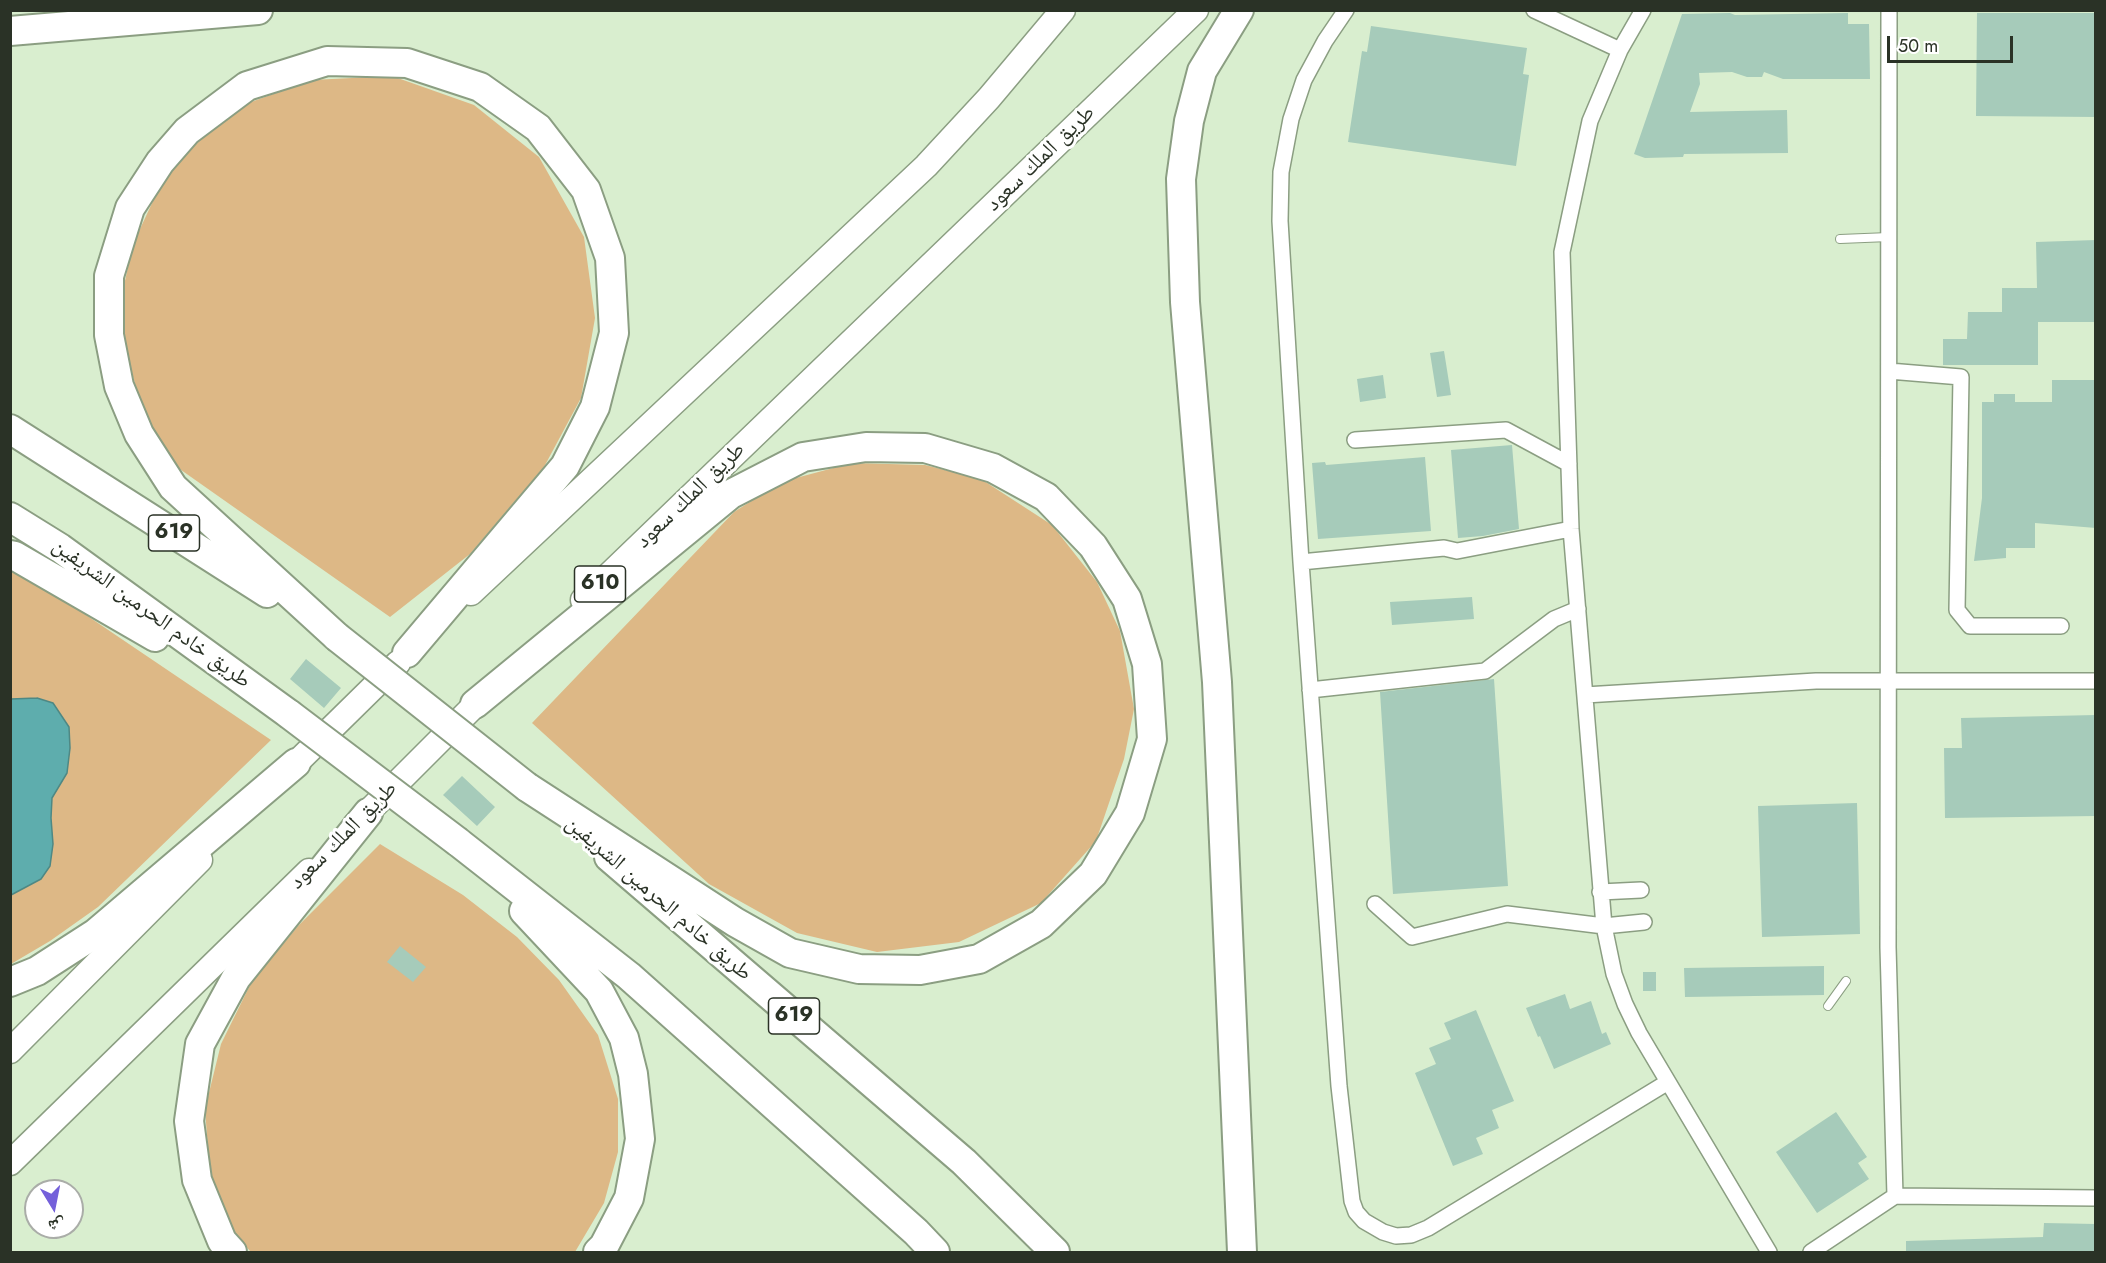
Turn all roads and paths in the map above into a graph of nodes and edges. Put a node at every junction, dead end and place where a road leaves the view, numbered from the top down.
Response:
1 (258, 10) edge
2 (1063, 10) edge
3 (1196, 10) edge
4 (1239, 10) edge
5 (1346, 10) edge
6 (1534, 10) edge
7 (1643, 10) edge
8 (1889, 10) edge
9 (10, 31) edge
10 (1620, 50) junction
11 (1889, 237) junction
12 (1840, 239) dead end
13 (1889, 371) junction
14 (10, 429) edge
15 (1354, 440) dead end
16 (1569, 464) junction
17 (10, 517) edge
18 (1571, 529) junction
19 (10, 555) edge
20 (1301, 562) junction
21 (1578, 609) junction
22 (2061, 626) dead end
23 (337, 638) junction
24 (407, 653) junction
25 (1888, 681) junction
26 (2096, 681) edge
27 (1310, 690) junction
28 (1585, 695) junction
29 (475, 704) junction
30 (289, 714) junction
31 (296, 763) junction
32 (527, 787) junction
33 (368, 813) junction
34 (458, 842) junction
35 (1641, 890) dead end
36 (1600, 892) junction
37 (1376, 904) dead end
38 (1644, 922) dead end
39 (1604, 926) junction
40 (1846, 981) dead end
41 (10, 982) edge
42 (1828, 1006) dead end
43 (10, 1051) edge
44 (1668, 1082) junction
45 (10, 1163) edge
46 (1895, 1196) junction
47 (2096, 1198) edge
48 (232, 1252) edge
49 (598, 1252) edge
50 (935, 1252) edge
51 (1055, 1252) edge
52 (1242, 1252) edge
53 (1769, 1252) edge
54 (1812, 1252) edge

1 - 9 highway
2 - 24 main road
3 - 29 main road, طريق الملك سعود / 610
4 - 52 highway
5 - 20 street
6 - 10 street
7 - 10 street
8 - 11 street
10 - 16 street
11 - 12 lane
11 - 13 street
13 - 22 street
13 - 25 street
14 - 23 highway, 619
15 - 16 street
16 - 18 street
17 - 30 highway, طريق خادم الحرمين الشريفين
18 - 20 street
18 - 21 street
19 - 30 highway
20 - 27 street
21 - 27 street
21 - 28 street
23 - 24 highway
23 - 32 highway, 619, bridge
24 - 31 main road
25 - 26 street
25 - 28 street
25 - 46 street
27 - 44 street
28 - 36 street
29 - 32 highway
29 - 33 main road, طريق الملك سعود / 610
30 - 34 highway, bridge
31 - 41 highway
31 - 43 main road
32 - 51 highway, طريق خادم الحرمين الشريفين / 619
33 - 45 main road, طريق الملك سعود / 610
33 - 48 highway
34 - 49 highway
34 - 50 highway
35 - 36 street
36 - 39 street
37 - 39 street
38 - 39 street
39 - 44 street
40 - 42 lane
44 - 53 street
46 - 47 street
46 - 54 street

